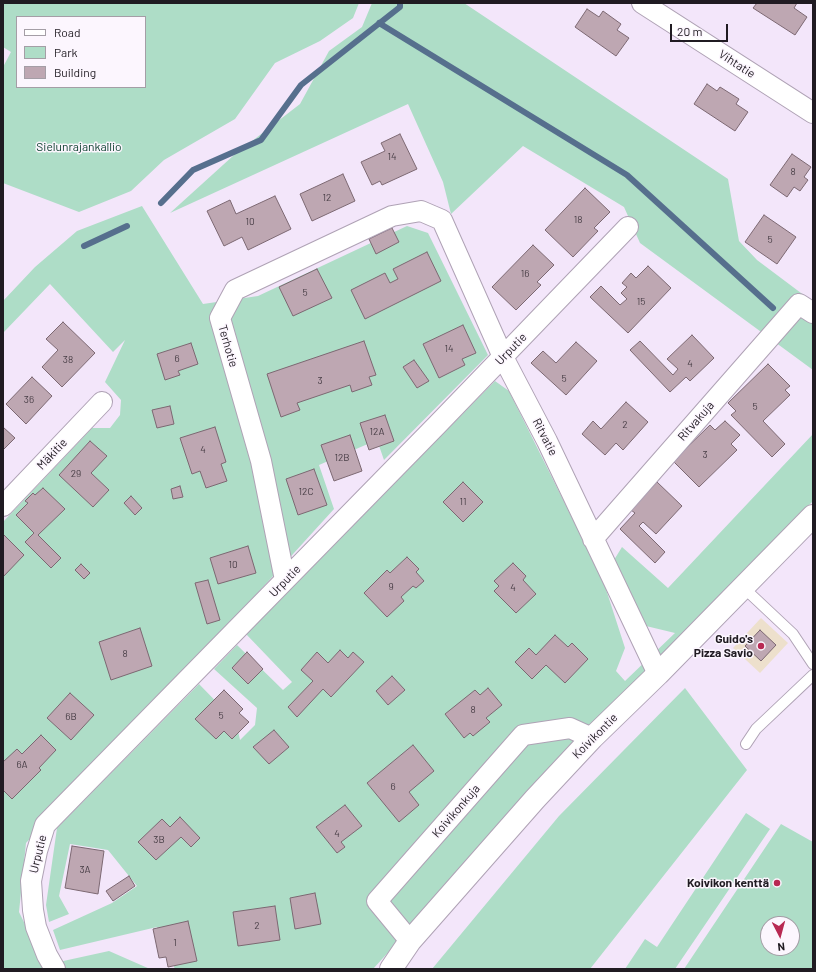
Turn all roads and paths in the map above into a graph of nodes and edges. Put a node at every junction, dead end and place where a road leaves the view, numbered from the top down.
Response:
1 (642, 3) edge
2 (813, 113) edge
3 (421, 210) joint
4 (628, 227) dead end
5 (806, 309) edge
6 (503, 357) junction
7 (102, 402) dead end
8 (3, 506) edge
9 (813, 516) edge
10 (593, 539) junction
11 (285, 580) junction
12 (744, 588) junction
13 (813, 664) edge
14 (658, 674) junction
15 (813, 675) edge
16 (592, 738) junction
17 (746, 744) dead end
18 (410, 941) junction
19 (55, 969) edge
20 (391, 969) edge

1 - 2 street, Vihtatie
3 - 6 street, Ritvatie
3 - 11 street, Terhotie
4 - 6 street, Urputie
5 - 10 street, Ritvakuja
6 - 10 street, Ritvatie
6 - 11 street, Urputie
7 - 8 street, Mäkitie
9 - 12 main road, Koivikontie
10 - 14 street, Ritvatie
11 - 19 street, Urputie
12 - 13 lane
12 - 14 main road, Koivikontie
14 - 16 main road, Koivikontie
15 - 17 lane
16 - 18 main road, Koivikontie
16 - 18 street, Koivikonkuja
18 - 20 main road, Koivikontie

